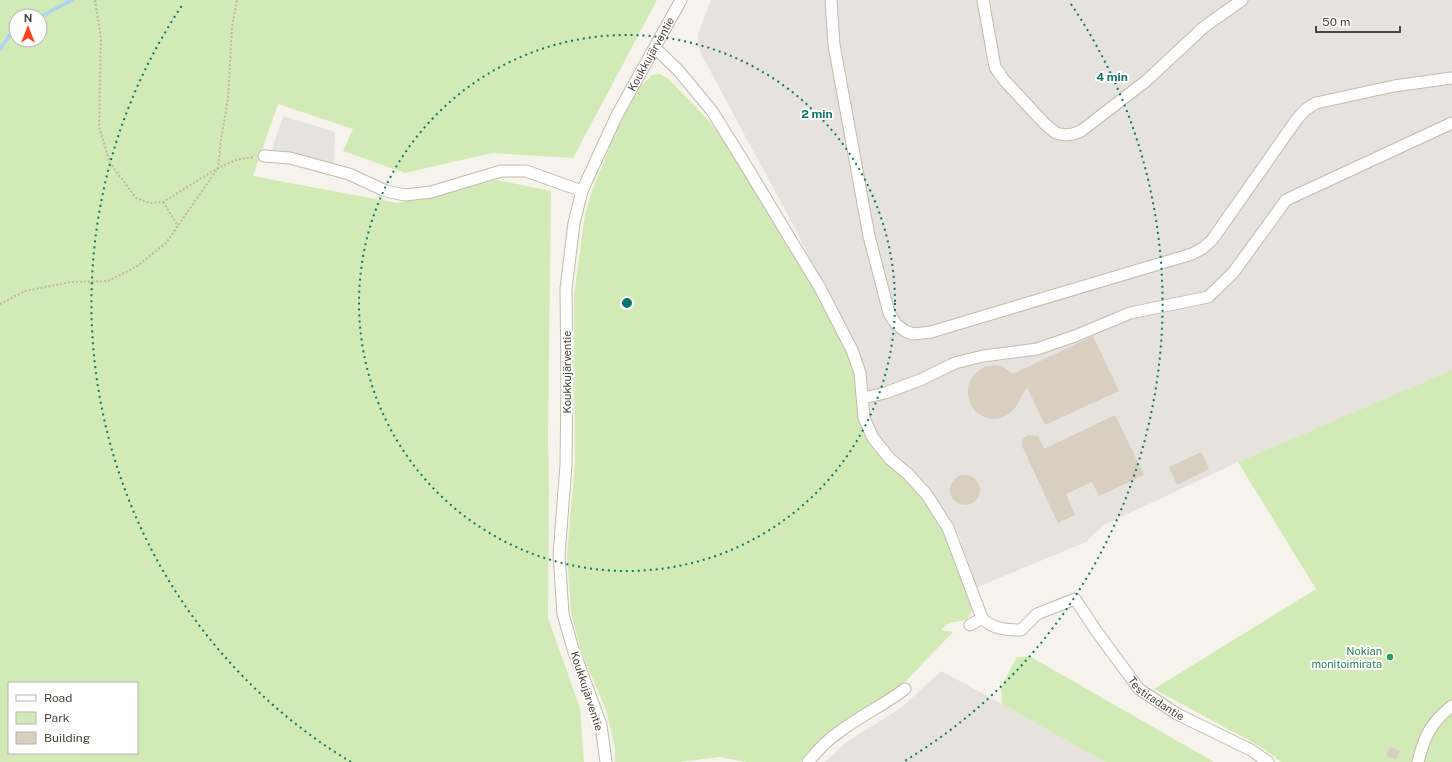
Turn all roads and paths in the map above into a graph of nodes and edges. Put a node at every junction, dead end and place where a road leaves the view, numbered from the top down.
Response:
1 (95, 0) edge
2 (237, 0) edge
3 (681, 0) edge
4 (831, 0) edge
5 (983, 0) edge
6 (1242, 0) edge
7 (655, 48) junction
8 (1452, 78) edge
9 (1452, 123) edge
10 (264, 156) joint
11 (218, 168) junction
12 (582, 191) junction
13 (163, 202) junction
14 (179, 226) junction
15 (0, 304) edge
16 (862, 398) junction
17 (982, 618) junction
18 (970, 625) dead end
19 (905, 689) dead end
20 (1452, 706) edge
21 (606, 762) edge
22 (808, 762) edge
23 (1268, 762) edge
24 (1418, 762) edge

1 - 13 path
2 - 11 path
3 - 7 street, Koukkujärventie
4 - 8 street
5 - 6 street
7 - 12 street, Koukkujärventie
7 - 16 street
9 - 16 street
10 - 11 path
10 - 12 street
11 - 13 path
11 - 14 path
12 - 21 street, Koukkujärventie
13 - 14 path
14 - 15 path
16 - 17 street
17 - 18 street
17 - 23 street, Testiradantie
19 - 22 street
20 - 24 street

